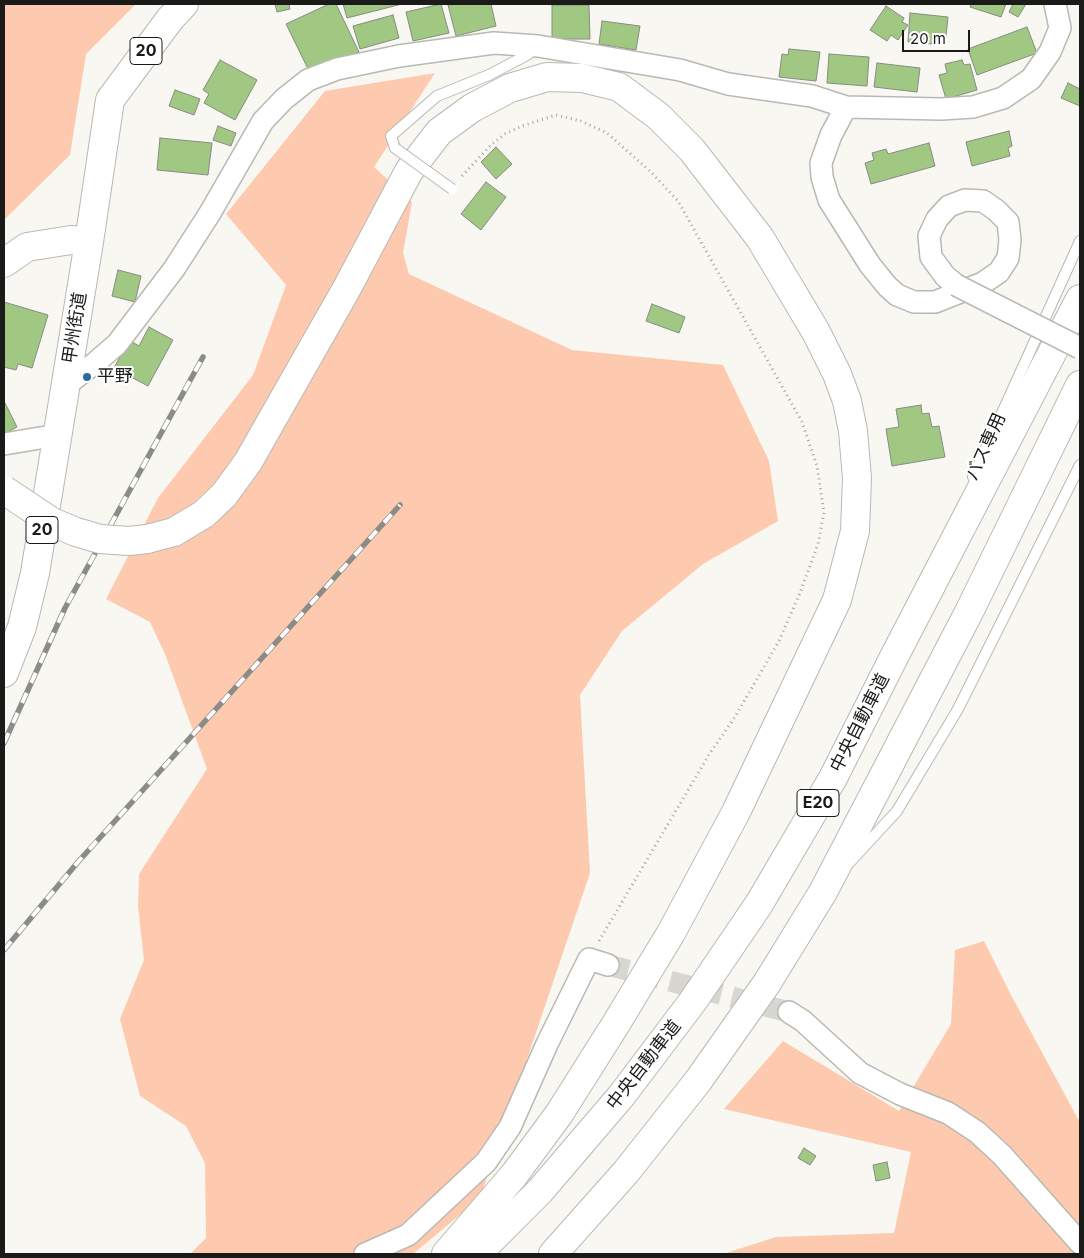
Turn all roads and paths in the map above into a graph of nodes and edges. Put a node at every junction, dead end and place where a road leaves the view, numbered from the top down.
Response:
1 (184, 4) edge
2 (1055, 4) edge
3 (538, 46) junction
4 (846, 107) junction
5 (452, 189) joint
6 (1080, 241) edge
7 (89, 242) junction
8 (4, 263) edge
9 (1080, 299) edge
10 (1080, 348) edge
11 (66, 384) junction
12 (1080, 385) edge
13 (58, 435) junction
14 (4, 444) edge
15 (1080, 465) edge
16 (4, 490) edge
17 (967, 490) dead end
18 (959, 508) dead end
19 (895, 655) junction
20 (4, 673) edge
21 (823, 892) junction
22 (598, 962) joint
23 (789, 1012) tunnel mouth
24 (1080, 1243) edge
25 (365, 1254) edge
26 (446, 1254) edge
27 (477, 1254) edge
28 (553, 1254) edge

1 - 7 highway, 甲州街道 / 20
2 - 4 street
3 - 4 street
3 - 5 lane, bridge
3 - 11 street
4 - 10 street, bridge
5 - 22 path
6 - 17 lane, バス専用
7 - 8 highway
7 - 11 highway, 甲州街道 / 20
9 - 19 highway, 中央自動車道 / E20
11 - 13 highway, 甲州街道 / 20
12 - 21 highway, E20
13 - 14 street
13 - 20 highway, 甲州街道 / 20
15 - 21 lane
16 - 26 highway, bridge
18 - 19 lane
19 - 27 highway, 中央自動車道 / E20
21 - 28 highway, E20
22 - 25 street
23 - 24 street

